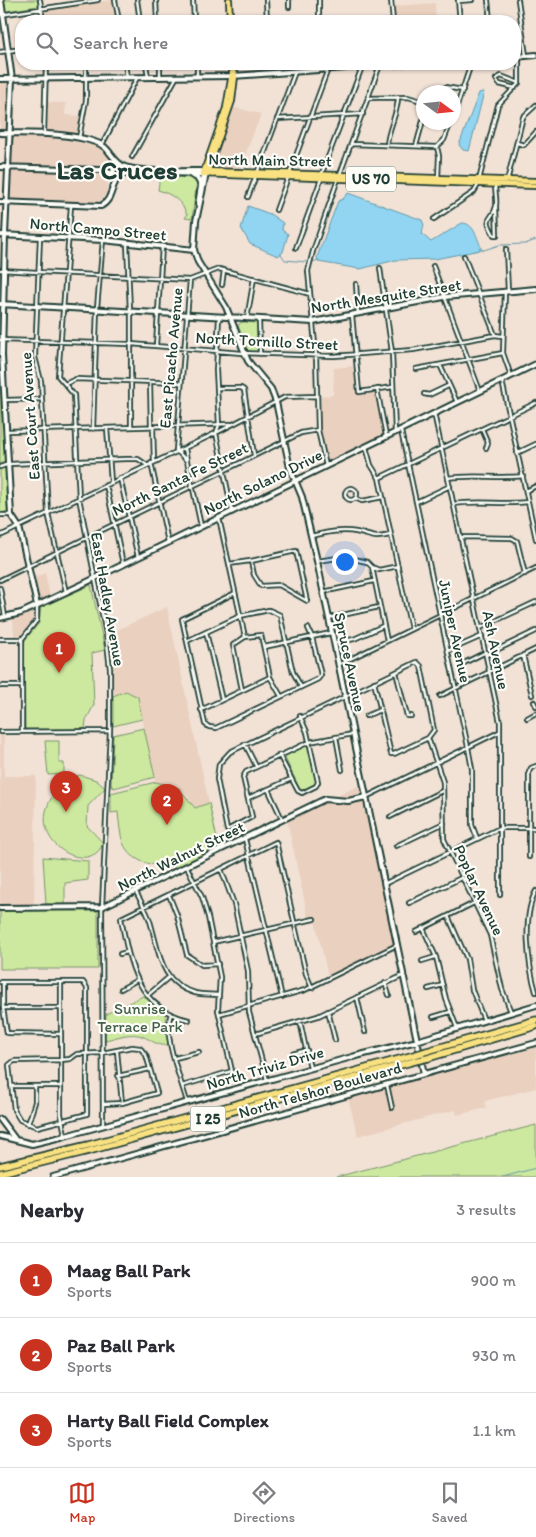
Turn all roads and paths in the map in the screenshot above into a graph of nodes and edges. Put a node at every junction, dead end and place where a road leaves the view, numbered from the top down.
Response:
1 (1, 0) edge
2 (40, 0) edge
3 (98, 0) edge
4 (115, 0) edge
5 (138, 0) edge
6 (156, 0) edge
7 (193, 0) edge
8 (229, 0) edge
9 (266, 0) edge
10 (289, 0) edge
11 (319, 0) edge
12 (391, 0) edge
13 (472, 0) edge
14 (488, 0) edge
15 (518, 0) edge
16 (77, 1) edge
17 (458, 1) edge
18 (289, 7) dead end
19 (41, 8) junction
20 (1, 15) edge
21 (42, 15) edge
22 (118, 15) edge
23 (139, 15) edge
24 (157, 15) edge
25 (194, 15) edge
26 (230, 15) edge
27 (267, 15) edge
28 (319, 15) edge
29 (392, 15) edge
30 (459, 15) edge
31 (489, 15) edge
32 (520, 15) edge
33 (521, 21) edge
34 (15, 50) edge
35 (0, 52) edge
36 (8, 52) junction
37 (536, 55) edge
38 (526, 56) junction
39 (521, 57) edge
40 (46, 70) edge
41 (86, 70) edge
42 (126, 70) edge
43 (147, 70) edge
44 (160, 70) edge
45 (196, 70) edge
46 (233, 70) edge
47 (311, 70) edge
48 (328, 70) edge
49 (361, 70) edge
50 (378, 70) edge
51 (469, 70) edge
52 (518, 70) edge
53 (295, 72) junction
54 (234, 76) junction
55 (197, 77) junction
56 (46, 78) junction
57 (86, 78) junction
58 (127, 78) junction
59 (137, 78) junction
60 (148, 78) junction
61 (160, 78) junction
62 (176, 78) junction
63 (0, 79) edge
64 (12, 79) junction
65 (519, 83) junction
66 (515, 88) junction
67 (463, 90) joint
68 (461, 96) edge
69 (398, 97) junction
70 (369, 98) junction
71 (416, 100) edge
72 (536, 105) edge
73 (363, 114) junction
74 (345, 115) junction
75 (310, 117) junction
76 (277, 119) junction
77 (420, 130) edge
78 (448, 130) edge
79 (536, 132) edge
80 (0, 133) edge
81 (10, 133) junction
82 (44, 135) junction
83 (79, 139) junction
84 (352, 144) junction
85 (517, 144) junction
86 (102, 145) junction
87 (388, 145) junction
88 (416, 146) junction
89 (437, 147) junction
90 (213, 155) junction
91 (132, 157) dead end
92 (122, 165) junction
93 (0, 166) edge
94 (114, 166) junction
95 (9, 167) junction
96 (100, 170) junction
97 (220, 171) junction
98 (205, 172) junction
99 (114, 174) junction
100 (189, 174) junction
101 (257, 174) junction
102 (289, 174) junction
103 (122, 175) junction
104 (322, 175) junction
105 (340, 176) junction
106 (438, 180) junction
107 (479, 181) junction
108 (536, 181) edge
109 (495, 182) junction
110 (507, 182) junction
111 (201, 185) junction
112 (536, 186) edge
113 (248, 198) dead end
114 (0, 202) edge
115 (7, 202) junction
116 (71, 205) junction
117 (99, 205) junction
118 (198, 205) junction
119 (496, 207) junction
120 (276, 210) dead end
121 (434, 219) dead end
122 (2, 235) edge
123 (40, 236) junction
124 (68, 237) junction
125 (103, 240) junction
126 (127, 242) junction
127 (162, 246) junction
128 (296, 248) dead end
129 (506, 249) dead end
130 (194, 250) junction
131 (464, 256) dead end
132 (433, 266) dead end
133 (380, 268) dead end
134 (2, 270) edge
135 (224, 270) junction
136 (38, 271) junction
137 (66, 273) junction
138 (206, 274) junction
139 (100, 275) junction
140 (130, 276) junction
141 (160, 278) junction
142 (254, 278) junction
143 (190, 280) junction
144 (356, 284) dead end
145 (222, 285) dead end
146 (536, 289) edge
147 (507, 291) junction
148 (310, 294) junction
149 (479, 294) junction
150 (444, 297) junction
151 (2, 304) edge
152 (37, 306) junction
153 (63, 307) junction
154 (97, 308) junction
155 (386, 308) junction
156 (130, 310) junction
157 (158, 313) junction
158 (186, 314) junction
159 (358, 314) junction
160 (352, 315) junction
161 (220, 318) junction
162 (231, 319) junction
163 (247, 320) junction
164 (260, 320) junction
165 (313, 322) junction
166 (495, 335) junction
167 (502, 336) junction
168 (2, 340) edge
169 (36, 341) junction
170 (462, 341) junction
171 (60, 342) junction
172 (96, 342) junction
173 (131, 344) junction
174 (156, 346) junction
175 (183, 348) junction
176 (217, 352) junction
177 (392, 352) junction
178 (502, 353) junction
179 (245, 354) junction
180 (260, 354) junction
181 (354, 355) junction
182 (316, 356) junction
183 (469, 360) junction
184 (536, 364) edge
185 (440, 365) junction
186 (2, 369) edge
187 (416, 369) dead end
188 (511, 376) junction
189 (95, 380) junction
190 (131, 381) junction
191 (502, 381) junction
192 (150, 382) junction
193 (180, 383) junction
194 (65, 384) junction
195 (448, 386) junction
196 (393, 387) junction
197 (217, 388) junction
198 (377, 389) junction
199 (480, 391) junction
200 (424, 394) dead end
201 (317, 396) junction
202 (42, 399) junction
203 (6, 400) junction
204 (276, 402) junction
205 (457, 402) junction
206 (536, 403) edge
207 (434, 413) junction
208 (510, 415) junction
209 (247, 416) junction
210 (232, 424) junction
211 (219, 425) junction
212 (152, 426) junction
213 (178, 426) junction
214 (131, 427) junction
215 (107, 428) junction
216 (76, 429) junction
217 (93, 429) junction
218 (482, 429) junction
219 (44, 430) junction
220 (318, 430) junction
221 (400, 430) junction
222 (8, 431) junction
223 (395, 432) junction
224 (216, 433) junction
225 (386, 436) junction
226 (284, 441) junction
227 (536, 444) edge
228 (366, 447) junction
229 (184, 448) junction
230 (442, 448) junction
231 (486, 448) dead end
232 (177, 452) junction
233 (518, 453) junction
234 (254, 455) junction
235 (109, 460) junction
236 (77, 461) junction
237 (187, 461) junction
238 (45, 463) junction
239 (153, 463) junction
240 (9, 464) junction
241 (147, 465) junction
242 (408, 465) junction
243 (326, 466) junction
244 (0, 467) edge
245 (224, 471) junction
246 (523, 476) junction
247 (120, 478) junction
248 (379, 478) junction
249 (448, 478) junction
250 (295, 480) junction
251 (111, 483) junction
252 (106, 485) junction
253 (192, 486) junction
254 (450, 486) junction
255 (536, 486) edge
256 (526, 491) junction
257 (383, 497) junction
258 (79, 498) junction
259 (355, 498) junction
260 (416, 502) junction
261 (528, 502) junction
262 (159, 503) junction
263 (454, 504) junction
264 (232, 511) junction
265 (48, 513) junction
266 (0, 515) edge
267 (11, 515) junction
268 (129, 518) junction
269 (219, 518) junction
270 (115, 524) junction
271 (201, 526) junction
272 (19, 527) junction
273 (535, 527) edge
274 (391, 534) junction
275 (0, 536) edge
276 (311, 536) junction
277 (87, 537) junction
278 (461, 537) junction
279 (536, 539) edge
280 (168, 542) junction
281 (57, 552) junction
282 (138, 557) junction
283 (250, 561) junction
284 (317, 561) junction
285 (122, 564) junction
286 (229, 564) junction
287 (29, 566) junction
288 (398, 566) junction
289 (372, 567) junction
290 (536, 568) edge
291 (524, 574) junction
292 (95, 578) junction
293 (0, 580) edge
294 (374, 582) junction
295 (0, 588) edge
296 (66, 592) junction
297 (323, 592) junction
298 (235, 593) junction
299 (474, 598) junction
300 (536, 602) edge
301 (37, 605) junction
302 (380, 607) junction
303 (440, 615) junction
304 (240, 616) junction
305 (0, 618) edge
306 (6, 618) junction
307 (329, 618) junction
308 (383, 626) junction
309 (308, 628) dead end
310 (480, 628) junction
311 (411, 629) junction
312 (536, 631) edge
313 (206, 632) junction
314 (331, 633) junction
315 (482, 636) junction
316 (245, 637) junction
317 (312, 637) junction
318 (0, 639) edge
319 (22, 639) junction
320 (187, 641) junction
321 (387, 641) junction
322 (286, 642) junction
323 (333, 644) junction
324 (264, 647) junction
325 (536, 649) edge
326 (448, 651) junction
327 (486, 654) junction
328 (523, 655) junction
329 (464, 663) dead end
330 (337, 665) junction
331 (396, 672) junction
332 (489, 672) junction
333 (270, 677) junction
334 (374, 682) junction
335 (0, 686) edge
336 (21, 686) junction
337 (301, 687) junction
338 (456, 688) junction
339 (242, 690) junction
340 (532, 695) dead end
341 (281, 696) junction
342 (344, 696) junction
343 (440, 696) dead end
344 (222, 700) junction
345 (534, 702) dead end
346 (536, 706) edge
347 (201, 710) junction
348 (380, 710) junction
349 (536, 714) edge
350 (300, 716) junction
351 (366, 716) dead end
352 (411, 716) dead end
353 (527, 718) dead end
354 (22, 731) junction
355 (110, 731) junction
356 (0, 732) edge
357 (499, 732) junction
358 (353, 734) junction
359 (336, 737) junction
360 (428, 738) junction
361 (309, 742) junction
362 (244, 744) junction
363 (468, 747) junction
364 (280, 755) junction
365 (436, 763) junction
366 (256, 766) junction
367 (536, 766) edge
368 (342, 770) dead end
369 (291, 779) junction
370 (268, 789) junction
371 (443, 791) junction
372 (366, 797) junction
373 (248, 798) junction
374 (390, 817) dead end
375 (282, 820) junction
376 (444, 823) junction
377 (500, 828) junction
378 (529, 828) junction
379 (536, 828) edge
380 (477, 838) junction
381 (245, 839) junction
382 (396, 846) dead end
383 (449, 852) junction
384 (250, 854) junction
385 (529, 857) dead end
386 (187, 867) junction
387 (221, 869) junction
388 (472, 876) dead end
389 (462, 879) junction
390 (195, 882) junction
391 (384, 884) junction
392 (536, 891) edge
393 (136, 892) junction
394 (169, 895) junction
395 (500, 895) dead end
396 (474, 903) junction
397 (409, 904) dead end
398 (102, 907) junction
399 (144, 907) junction
400 (0, 908) edge
401 (448, 916) junction
402 (314, 919) dead end
403 (296, 924) junction
404 (423, 928) junction
405 (268, 930) junction
406 (416, 932) dead end
407 (498, 932) dead end
408 (241, 936) junction
409 (490, 936) junction
410 (213, 942) junction
411 (397, 946) junction
412 (127, 952) junction
413 (120, 954) dead end
414 (436, 957) junction
415 (422, 961) dead end
416 (218, 964) junction
417 (404, 975) junction
418 (169, 977) junction
419 (137, 980) junction
420 (1, 982) edge
421 (61, 982) junction
422 (385, 983) junction
423 (443, 985) junction
424 (312, 988) junction
425 (535, 988) edge
426 (121, 989) dead end
427 (428, 989) dead end
428 (536, 992) edge
429 (148, 995) junction
430 (219, 995) junction
431 (389, 995) dead end
432 (282, 997) junction
433 (357, 997) junction
434 (248, 1006) junction
435 (536, 1006) edge
436 (3, 1008) junction
437 (61, 1008) junction
438 (328, 1011) junction
439 (450, 1012) junction
440 (511, 1012) junction
441 (171, 1014) junction
442 (219, 1014) junction
443 (433, 1017) dead end
444 (189, 1020) dead end
445 (484, 1020) junction
446 (536, 1020) edge
447 (300, 1021) junction
448 (536, 1026) edge
449 (457, 1028) junction
450 (365, 1032) dead end
451 (61, 1034) junction
452 (254, 1034) junction
453 (335, 1040) dead end
454 (418, 1040) junction
455 (536, 1043) edge
456 (307, 1050) junction
457 (117, 1051) junction
458 (198, 1052) dead end
459 (86, 1053) junction
460 (102, 1053) junction
461 (292, 1054) dead end
462 (428, 1055) junction
463 (175, 1058) junction
464 (414, 1058) junction
465 (61, 1060) junction
466 (310, 1068) junction
467 (150, 1069) junction
468 (424, 1074) junction
469 (118, 1076) junction
470 (267, 1080) junction
471 (387, 1084) junction
472 (11, 1086) junction
473 (35, 1086) junction
474 (61, 1086) junction
475 (182, 1086) junction
476 (187, 1102) junction
477 (122, 1103) junction
478 (103, 1104) junction
479 (392, 1108) dead end
480 (0, 1119) edge
481 (62, 1120) junction
482 (28, 1124) junction
483 (103, 1124) junction
484 (0, 1136) edge
485 (65, 1136) junction
486 (15, 1139) junction
487 (0, 1166) edge
488 (0, 1173) edge
489 (53, 1177) edge

1 - 20 street
2 - 19 street
3 - 16 street
4 - 22 street
5 - 23 street
6 - 24 street
7 - 25 street
8 - 26 main road
9 - 27 street
10 - 18 street
11 - 28 street
12 - 29 street
13 - 17 street
14 - 31 street
15 - 32 street
16 - 19 street
17 - 30 street
19 - 20 street
19 - 21 street
20 - 36 street
33 - 38 street
34 - 36 street
35 - 36 street
36 - 64 street
37 - 38 street
38 - 39 street
40 - 56 street
41 - 57 street
42 - 58 street
43 - 60 street
44 - 61 street
45 - 55 street
46 - 54 main road
47 - 53 street
48 - 75 street
49 - 74 street
50 - 70 street
51 - 67 street
52 - 65 street
53 - 54 street
53 - 76 street
54 - 55 street
54 - 90 main road
54 - 98 main road
55 - 62 street
56 - 57 street
56 - 64 street
56 - 82 street
57 - 58 street
57 - 83 street
58 - 59 street
59 - 60 street
59 - 86 street
60 - 61 street
61 - 62 street
62 - 91 street
63 - 64 street
64 - 81 street
65 - 66 street
65 - 66 street
66 - 107 street
67 - 68 street
69 - 70 street
69 - 71 street
69 - 87 street
70 - 73 street
72 - 85 street
73 - 74 street
73 - 84 street
74 - 75 street
74 - 104 street
75 - 76 street
75 - 102 street
76 - 101 street
77 - 88 street
78 - 89 street
79 - 85 street
80 - 81 street
81 - 82 street
81 - 95 street
82 - 83 street
83 - 86 street
84 - 87 street
84 - 105 street
85 - 110 street
86 - 92 street
86 - 94 street
87 - 88 street
88 - 89 street
89 - 106 street
90 - 97 main road
90 - 98 main road
92 - 94 street, North Main Street
92 - 98 street, North Main Street
92 - 103 street
93 - 95 street
94 - 96 street, North Main Street
94 - 99 street
95 - 96 street
95 - 115 street
96 - 99 street, North Main Street
97 - 98 main road, North Main Street
97 - 101 main road, North Main Street / US 70
98 - 100 street, North Main Street
98 - 101 main road, North Main Street / US 70
98 - 111 street
98 - 118 street
99 - 103 street, North Main Street
99 - 117 street
100 - 103 street, North Main Street
100 - 111 street
101 - 102 main road, North Main Street / US 70
101 - 113 street
102 - 104 main road, North Main Street / US 70
102 - 120 street
103 - 117 street
104 - 105 main road, North Main Street / US 70
104 - 128 street
105 - 106 main road, North Main Street / US 70
105 - 148 street
106 - 107 main road, North Main Street / US 70
107 - 109 main road, North Main Street / US 70
107 - 121 street
108 - 110 main road, North Main Street / US 70
109 - 110 main road, North Main Street / US 70
109 - 119 street
110 - 112 main road, North Main Street / US 70
111 - 118 street
114 - 115 street
115 - 116 street
115 - 122 street
116 - 117 street
116 - 124 street, East Hadley Avenue
118 - 130 street
119 - 119 street
122 - 123 street, North Campo Street
122 - 134 street
123 - 124 street, North Campo Street
123 - 136 street, East Court Avenue
124 - 125 street, North Campo Street
124 - 137 street, East Hadley Avenue
125 - 126 street, North Campo Street
125 - 139 street
126 - 127 street, North Campo Street
126 - 140 street
127 - 130 street, North Campo Street
127 - 141 street
129 - 147 street
130 - 138 street, East Picacho Avenue
131 - 149 street
132 - 150 street
133 - 155 street
134 - 136 street
134 - 151 street
135 - 138 street
135 - 142 street
135 - 145 street
136 - 137 street
136 - 152 street, East Court Avenue
137 - 139 street
137 - 153 street, East Hadley Avenue
138 - 143 street, East Picacho Avenue
138 - 162 street, Spruce Avenue
139 - 140 street
139 - 154 street
140 - 141 street
140 - 156 street
141 - 143 street
141 - 157 street
142 - 148 street
142 - 163 street
143 - 158 street, East Picacho Avenue
144 - 159 street
146 - 147 street, North Mesquite Street
147 - 149 street, North Mesquite Street
147 - 167 street
148 - 165 street
149 - 150 street, North Mesquite Street
149 - 166 street
150 - 155 street, North Mesquite Street
150 - 170 street
151 - 152 street, North Mesquite Street
151 - 168 street
152 - 153 street, North Mesquite Street
152 - 169 street, East Court Avenue
153 - 154 street, North Mesquite Street
153 - 171 street, East Hadley Avenue
154 - 156 street, North Mesquite Street
154 - 172 street
155 - 159 street, North Mesquite Street
155 - 177 street
156 - 157 street, North Mesquite Street
156 - 173 street
157 - 158 street, North Mesquite Street
157 - 174 street
158 - 161 street, North Mesquite Street
158 - 175 street, East Picacho Avenue
159 - 160 street, North Mesquite Street
160 - 165 street, North Mesquite Street
160 - 181 street
161 - 162 street, North Mesquite Street
161 - 176 street
162 - 163 street, North Mesquite Street
162 - 179 street, Spruce Avenue
163 - 164 street, North Mesquite Street
164 - 165 street, North Mesquite Street
164 - 180 street
165 - 182 street
166 - 167 street, North Tornillo Street
166 - 170 street, North Tornillo Street
167 - 178 street
168 - 169 street, North Tornillo Street
168 - 186 street
169 - 171 street, North Tornillo Street
169 - 202 street, East Court Avenue
170 - 177 street, North Tornillo Street
170 - 183 street
171 - 172 street, North Tornillo Street
171 - 194 street, East Hadley Avenue
172 - 173 street, North Tornillo Street
172 - 189 street
173 - 174 street, North Tornillo Street
173 - 190 street
174 - 175 street, North Tornillo Street
175 - 176 street, North Tornillo Street
175 - 193 street, East Picacho Avenue
176 - 179 street, North Tornillo Street
176 - 197 street
177 - 181 street, North Tornillo Street
177 - 196 street
178 - 183 street
178 - 188 street
179 - 180 street, North Tornillo Street
179 - 204 street, Spruce Avenue
180 - 182 street, North Tornillo Street
181 - 182 street, North Tornillo Street
181 - 198 street
182 - 201 street
183 - 185 street
183 - 199 street
184 - 188 street, North Solano Drive
185 - 187 street
185 - 195 street
186 - 203 street
188 - 191 street, North Solano Drive
189 - 190 street
189 - 194 street
189 - 217 street
190 - 192 street
190 - 214 street
191 - 199 street, North Solano Drive
191 - 208 street
192 - 193 street
192 - 212 street
193 - 213 street, East Picacho Avenue
194 - 216 street, East Hadley Avenue
195 - 200 street
195 - 205 street
196 - 198 street
196 - 223 street
197 - 209 street
197 - 211 street
198 - 225 street
199 - 205 street, North Solano Drive
201 - 204 street
201 - 220 street
202 - 203 street
202 - 219 street, East Court Avenue
203 - 222 street
204 - 209 street
204 - 226 street, Spruce Avenue
205 - 207 street, North Solano Drive
206 - 208 street
207 - 221 street, North Solano Drive
207 - 230 street, Ash Avenue
208 - 218 street
208 - 233 street
209 - 210 street
209 - 234 street
210 - 211 street
210 - 224 street
211 - 213 street
211 - 224 street
212 - 213 street
212 - 214 street
212 - 239 street
213 - 232 street, East Picacho Avenue
214 - 215 street
215 - 217 street
215 - 235 street
216 - 217 street
216 - 219 street
216 - 236 street, East Hadley Avenue
218 - 230 street
218 - 231 street
219 - 222 street
219 - 238 street, East Court Avenue
220 - 226 street, North Santa Fe Street
220 - 243 street
221 - 223 street, North Solano Drive
221 - 242 street, Juniper Avenue
222 - 240 street
223 - 225 street, North Solano Drive
224 - 229 street
224 - 245 street
225 - 228 street, North Solano Drive
226 - 234 street, North Santa Fe Street
226 - 250 street, Spruce Avenue
227 - 233 street
228 - 243 street, North Solano Drive
228 - 248 street
229 - 232 street
229 - 237 street
230 - 242 street
230 - 249 street, Ash Avenue
232 - 237 street, East Picacho Avenue
232 - 239 street
233 - 246 street
234 - 245 street, North Santa Fe Street
235 - 236 street
235 - 241 street
235 - 251 street
236 - 238 street
236 - 258 street, East Hadley Avenue
237 - 253 street
238 - 240 street
238 - 265 street, East Court Avenue
239 - 241 street
239 - 262 street
240 - 244 street
240 - 267 street
241 - 247 street
242 - 248 street
242 - 260 street, Juniper Avenue
243 - 250 street, North Solano Drive
245 - 253 street, North Santa Fe Street
245 - 264 street
246 - 249 street
246 - 256 street
247 - 251 street
247 - 268 street
248 - 257 street
249 - 254 street, Ash Avenue
250 - 264 street, North Solano Drive
250 - 276 street, Spruce Avenue
251 - 252 street
252 - 258 street
252 - 270 street
253 - 262 street, North Santa Fe Street
253 - 271 street
254 - 260 street
254 - 263 street, Ash Avenue
255 - 256 street
256 - 261 street
257 - 259 street
257 - 274 street
258 - 265 street
258 - 277 street, East Hadley Avenue
259 - 259 street
260 - 303 street, Juniper Avenue
261 - 263 street
261 - 273 street
262 - 268 street, North Santa Fe Street
262 - 280 street
263 - 278 street, Ash Avenue
264 - 269 street, North Solano Drive
265 - 272 street
265 - 281 street, East Court Avenue
266 - 267 street
267 - 272 street
268 - 270 street, North Santa Fe Street
268 - 282 street
269 - 271 street, North Solano Drive
269 - 286 street
270 - 277 street, North Santa Fe Street
270 - 285 street
271 - 280 street, North Solano Drive
272 - 275 street
272 - 287 street
273 - 279 street
274 - 276 street
274 - 288 street
276 - 284 street, Spruce Avenue
277 - 281 street, North Santa Fe Street
277 - 292 street, East Hadley Avenue
278 - 291 street
278 - 299 street, Ash Avenue
280 - 282 street, North Solano Drive
281 - 287 street, North Santa Fe Street
281 - 296 street, East Court Avenue
282 - 285 street, North Solano Drive
283 - 283 street
283 - 286 street
284 - 289 street
284 - 297 street, Spruce Avenue
285 - 292 street, North Solano Drive
286 - 298 street
287 - 293 street, North Santa Fe Street
287 - 301 street
288 - 289 street
288 - 311 street
289 - 294 street
290 - 291 street
291 - 299 street
292 - 296 street, North Solano Drive
292 - 355 street, East Hadley Avenue
294 - 297 street
294 - 302 street
295 - 306 street
296 - 301 street, North Solano Drive
297 - 307 street, Spruce Avenue
298 - 304 street
298 - 320 street
299 - 303 street
299 - 310 street, Ash Avenue
300 - 310 street
301 - 306 street, North Solano Drive
301 - 319 street
302 - 307 street
302 - 308 street
303 - 311 street
303 - 326 street, Juniper Avenue
304 - 313 street
304 - 316 street
304 - 322 street
305 - 306 street, North Solano Drive
307 - 314 street, Spruce Avenue
308 - 321 street
308 - 323 street
309 - 317 street
310 - 315 street, Ash Avenue
311 - 321 street
312 - 327 street
313 - 320 street
313 - 344 street
314 - 317 street
314 - 323 street, Spruce Avenue
315 - 326 street
315 - 327 street, Ash Avenue
316 - 324 street
316 - 339 street
317 - 322 street
317 - 337 street
318 - 319 street
319 - 336 street
320 - 347 street
321 - 330 street
322 - 324 street
322 - 337 street
323 - 330 street, Spruce Avenue
324 - 333 street
325 - 328 street
326 - 338 street, Juniper Avenue
327 - 329 street
327 - 332 street, Ash Avenue
328 - 332 street
328 - 340 street
330 - 342 street, Spruce Avenue
331 - 334 street
331 - 352 street
331 - 360 street, Poplar Avenue
332 - 338 street
332 - 357 street, Ash Avenue
333 - 339 street
333 - 341 street
334 - 342 street
334 - 348 street
335 - 336 street
336 - 354 street
337 - 341 street
338 - 343 street
338 - 363 street, Juniper Avenue
339 - 344 street
341 - 347 street
342 - 350 street
342 - 358 street, Spruce Avenue
344 - 347 street
345 - 346 street
348 - 351 street
348 - 360 street
349 - 353 street
350 - 361 street
350 - 362 street
354 - 355 street
354 - 356 street
355 - 398 street, East Hadley Avenue
357 - 363 street
357 - 377 street, Ash Avenue
358 - 359 street
358 - 372 street, Spruce Avenue
359 - 361 street
359 - 368 street
360 - 365 street, Poplar Avenue
361 - 364 street
361 - 369 street
362 - 366 street
362 - 373 street
363 - 365 street
363 - 380 street, Juniper Avenue
364 - 366 street
364 - 369 street
365 - 371 street, Poplar Avenue
365 - 372 street
366 - 373 street
367 - 378 street
369 - 370 street
370 - 373 street
370 - 375 street
371 - 374 street
371 - 376 street, Poplar Avenue
372 - 375 street, North Walnut Street
372 - 391 street, Spruce Avenue
375 - 381 street, North Walnut Street
376 - 382 street
376 - 383 street, Poplar Avenue
377 - 378 street
377 - 380 street
377 - 395 street, Ash Avenue
378 - 379 street
378 - 385 street
380 - 383 street
381 - 384 street
381 - 386 street, North Walnut Street
383 - 389 street, Poplar Avenue
383 - 391 street
384 - 387 street
384 - 403 street
384 - 405 street
386 - 390 street
386 - 393 street, North Walnut Street
387 - 390 street
387 - 408 street
388 - 389 street
389 - 396 street, Poplar Avenue
389 - 397 street
390 - 394 street
390 - 410 street
391 - 411 street, Spruce Avenue
392 - 425 street
393 - 398 street, North Walnut Street
393 - 399 street
394 - 399 street
394 - 416 street
396 - 401 street
396 - 409 street, Poplar Avenue
398 - 400 street, North Walnut Street
398 - 460 street, East Hadley Avenue
399 - 412 street
399 - 418 street
401 - 404 street
401 - 445 street
402 - 403 street
403 - 405 street
403 - 424 street
404 - 406 street
404 - 414 street
405 - 408 street
405 - 432 street
407 - 409 street
408 - 410 street
408 - 434 street
409 - 440 street, Poplar Avenue
410 - 416 street
411 - 417 street, Spruce Avenue
411 - 424 street
412 - 413 street
412 - 419 street
414 - 415 street
414 - 423 street
416 - 430 street
417 - 422 street
417 - 454 street, Spruce Avenue
418 - 429 street
418 - 430 street
419 - 426 street
419 - 429 street
420 - 421 street
420 - 436 street
421 - 437 street
421 - 459 street
422 - 431 street
422 - 433 street
423 - 427 street
423 - 439 street
424 - 432 street
425 - 428 street
429 - 441 street
430 - 442 street
432 - 434 street
433 - 438 street
433 - 450 street
434 - 442 street
434 - 452 street
435 - 440 street, North Triviz Drive
436 - 437 street
436 - 451 street
437 - 451 street
438 - 447 street
438 - 453 street
439 - 443 street
439 - 449 street
440 - 445 street, North Triviz Drive
441 - 444 street
441 - 463 street
442 - 475 street
445 - 449 street, North Triviz Drive
446 - 462 highway, I 25
447 - 452 street
447 - 456 street
448 - 462 highway, I 25
449 - 454 street, North Triviz Drive
451 - 465 street
452 - 470 street
454 - 466 street, North Triviz Drive
454 - 468 street, Spruce Avenue
455 - 468 street, North Telshor Boulevard
456 - 461 street
456 - 466 street
457 - 460 street
457 - 467 street
457 - 469 street
458 - 463 street
459 - 460 street
459 - 465 street
459 - 481 street
460 - 478 street, East Hadley Avenue
462 - 464 highway, I 25, bridge
463 - 475 street
464 - 487 highway, I 25
464 - 488 highway, I 25
465 - 472 street
465 - 474 street
466 - 470 street, North Triviz Drive
467 - 469 street
467 - 477 street
468 - 471 street, North Telshor Boulevard
469 - 477 street
470 - 476 street, North Triviz Drive
471 - 479 street
471 - 489 street, North Telshor Boulevard
472 - 473 street
472 - 482 street
473 - 474 street
473 - 482 street
474 - 481 street
475 - 476 street
476 - 483 street, North Triviz Drive
477 - 478 street
478 - 483 street, East Hadley Avenue
480 - 486 street
481 - 482 street
481 - 485 street
483 - 485 street, North Triviz Drive
484 - 486 street, North Triviz Drive
485 - 486 street, North Triviz Drive

